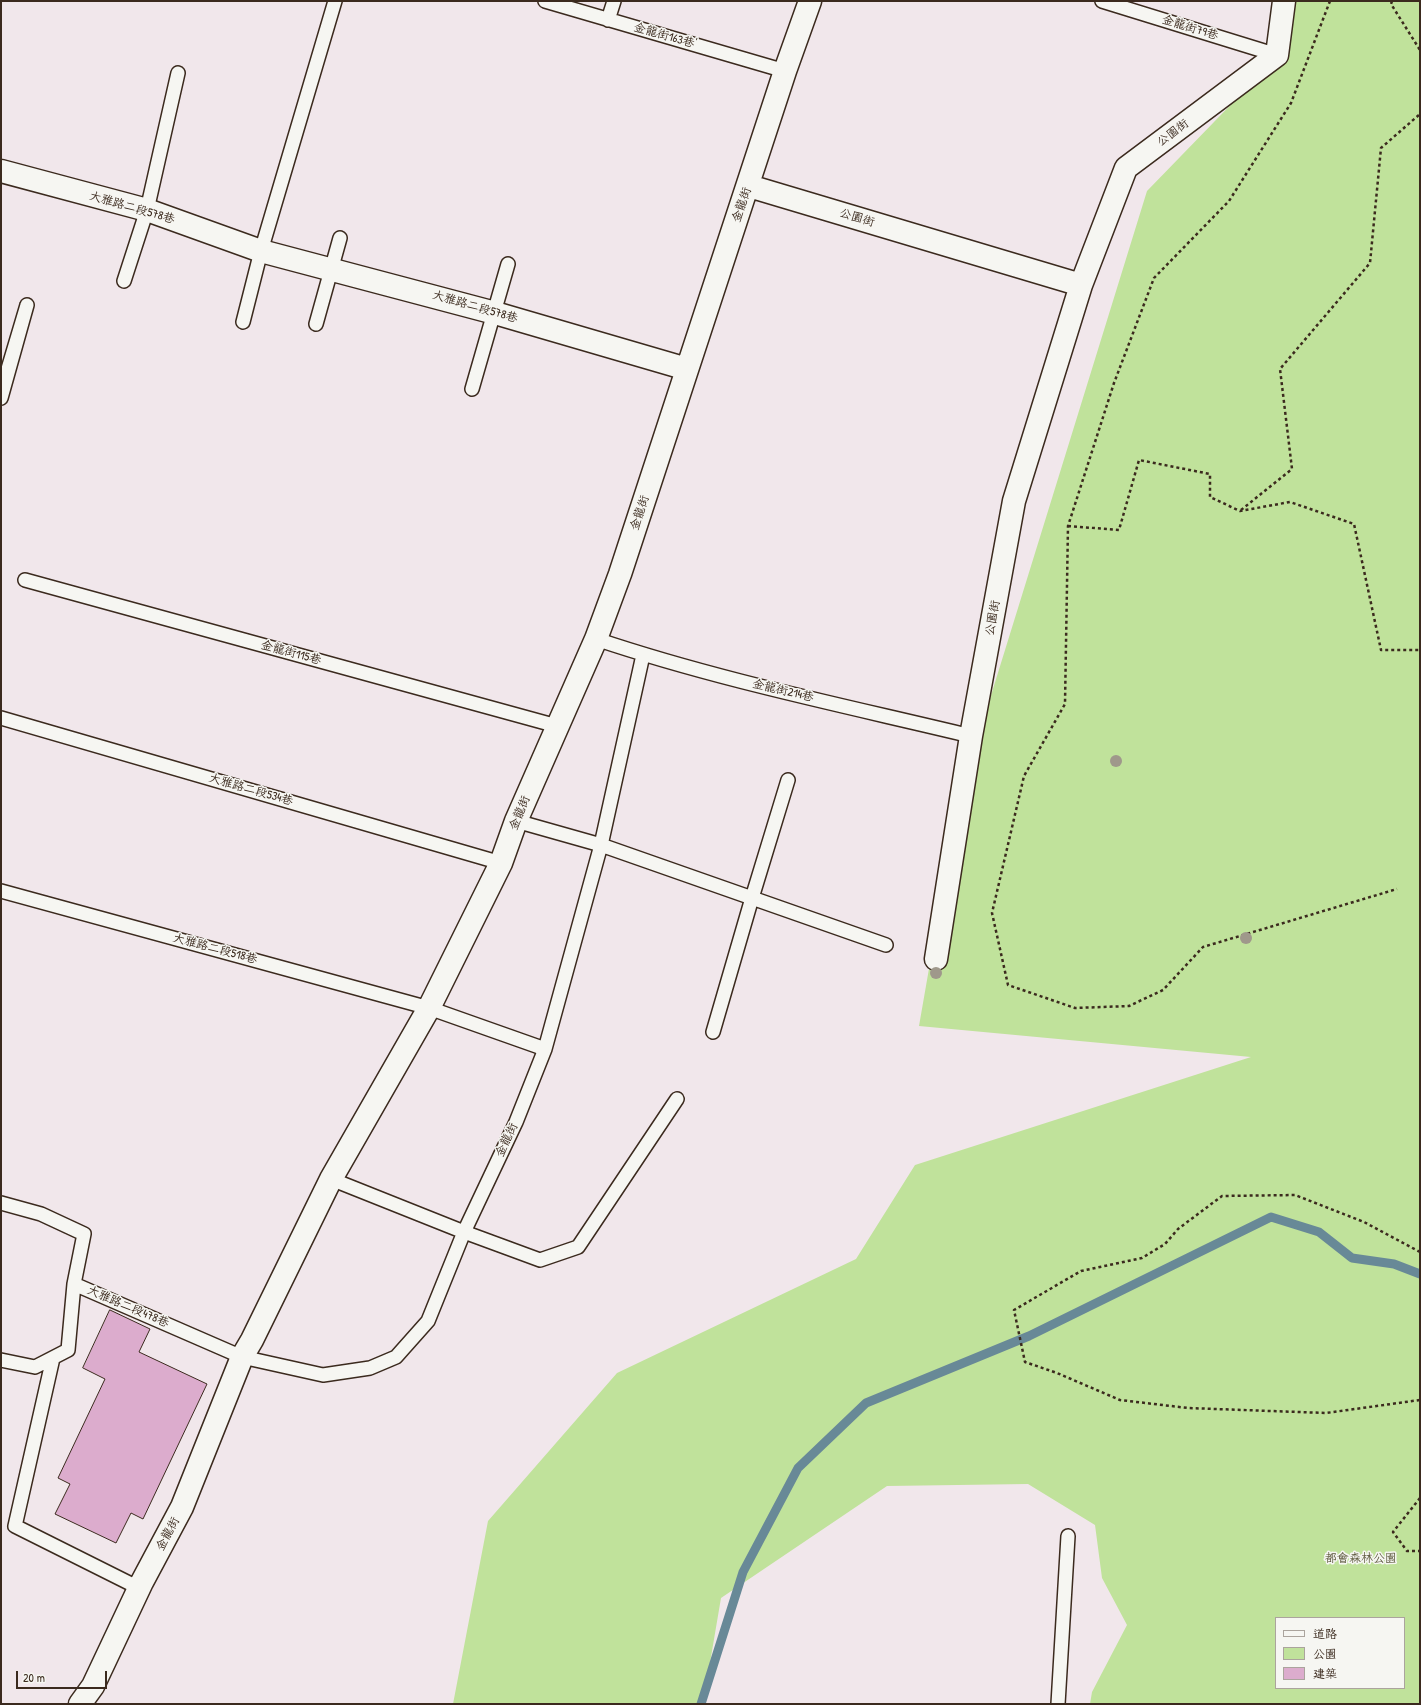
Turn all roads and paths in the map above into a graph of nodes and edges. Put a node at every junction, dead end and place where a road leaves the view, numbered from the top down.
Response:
1 (335, 1) edge
2 (545, 1) edge
3 (614, 1) edge
4 (810, 1) edge
5 (1102, 1) edge
6 (1284, 1) edge
7 (1330, 1) edge
8 (1392, 1) edge
9 (608, 20) junction
10 (1420, 50) edge
11 (1277, 55) junction
12 (785, 71) junction
13 (178, 73) dead end
14 (1420, 114) edge
15 (1, 171) edge
16 (749, 186) junction
17 (147, 210) junction
18 (340, 238) dead end
19 (261, 251) junction
20 (508, 264) dead end
21 (332, 268) junction
22 (124, 281) dead end
23 (1081, 285) junction
24 (495, 313) junction
25 (243, 322) dead end
26 (316, 324) dead end
27 (687, 369) junction
28 (1, 378) edge
29 (472, 389) dead end
30 (1, 398) edge
31 (1240, 511) junction
32 (1068, 526) junction
33 (25, 580) dead end
34 (596, 639) junction
35 (1420, 650) edge
36 (643, 655) junction
37 (1, 718) edge
38 (557, 726) junction
39 (971, 736) junction
40 (788, 780) dead end
41 (516, 821) junction
42 (600, 846) junction
43 (502, 862) junction
44 (1397, 889) dead end
45 (1, 890) edge
46 (752, 898) junction
47 (886, 945) dead end
48 (936, 959) dead end
49 (429, 1008) junction
50 (713, 1032) dead end
51 (545, 1049) junction
52 (677, 1099) dead end
53 (331, 1179) junction
54 (1, 1204) edge
55 (464, 1232) junction
56 (1420, 1252) edge
57 (74, 1284) junction
58 (242, 1357) junction
59 (53, 1358) junction
60 (1, 1360) edge
61 (1420, 1400) edge
62 (1420, 1498) edge
63 (1068, 1536) dead end
64 (1420, 1551) edge
65 (139, 1588) junction
66 (80, 1704) edge
67 (1058, 1704) edge

1 - 19 lane
2 - 9 lane, 金龍街163巷'
3 - 9 lane
4 - 12 street, 金龍街
5 - 11 lane, 金龍街79巷
6 - 11 street
7 - 32 path
8 - 10 path
9 - 12 lane, 金龍街163巷'
11 - 23 street, 公園街
12 - 16 street, 金龍街
13 - 17 lane
14 - 31 path
15 - 17 street, 大雅路二段578巷
16 - 23 street, 公園街
16 - 27 street, 金龍街
17 - 19 street, 大雅路二段578巷
17 - 22 lane
18 - 21 lane
19 - 21 street, 大雅路二段578巷
19 - 25 lane
20 - 24 lane
21 - 24 street, 大雅路二段578巷
21 - 26 lane
23 - 39 street, 公園街
24 - 27 street, 大雅路二段578巷
24 - 29 lane
27 - 34 street, 金龍街
28 - 30 lane
31 - 32 path
31 - 35 path
32 - 44 path
33 - 38 lane, 金龍街115巷
34 - 36 lane, 金龍街214巷
34 - 38 street, 金龍街
36 - 39 lane, 金龍街214巷
36 - 42 lane, 金龍街
37 - 43 lane, 大雅路二段534巷
38 - 41 street, 金龍街
39 - 48 street, 公園街
40 - 46 lane
41 - 42 lane
41 - 43 street, 金龍街
42 - 46 lane
42 - 51 lane, 金龍街
43 - 49 street, 金龍街
45 - 49 lane, 大雅路二段518巷
46 - 47 lane
46 - 50 lane
49 - 51 lane
49 - 53 street, 金龍街
51 - 55 lane, 金龍街
52 - 55 lane
53 - 55 lane
53 - 58 street, 金龍街
54 - 57 lane
55 - 58 lane, 金龍街
56 - 61 path
57 - 58 lane, 大雅路二段478巷
57 - 59 lane, 大雅路二段478巷
58 - 65 street, 金龍街
59 - 60 lane, 大雅路二段478巷
59 - 65 lane
62 - 64 path
63 - 67 lane
65 - 66 street, 金龍街

